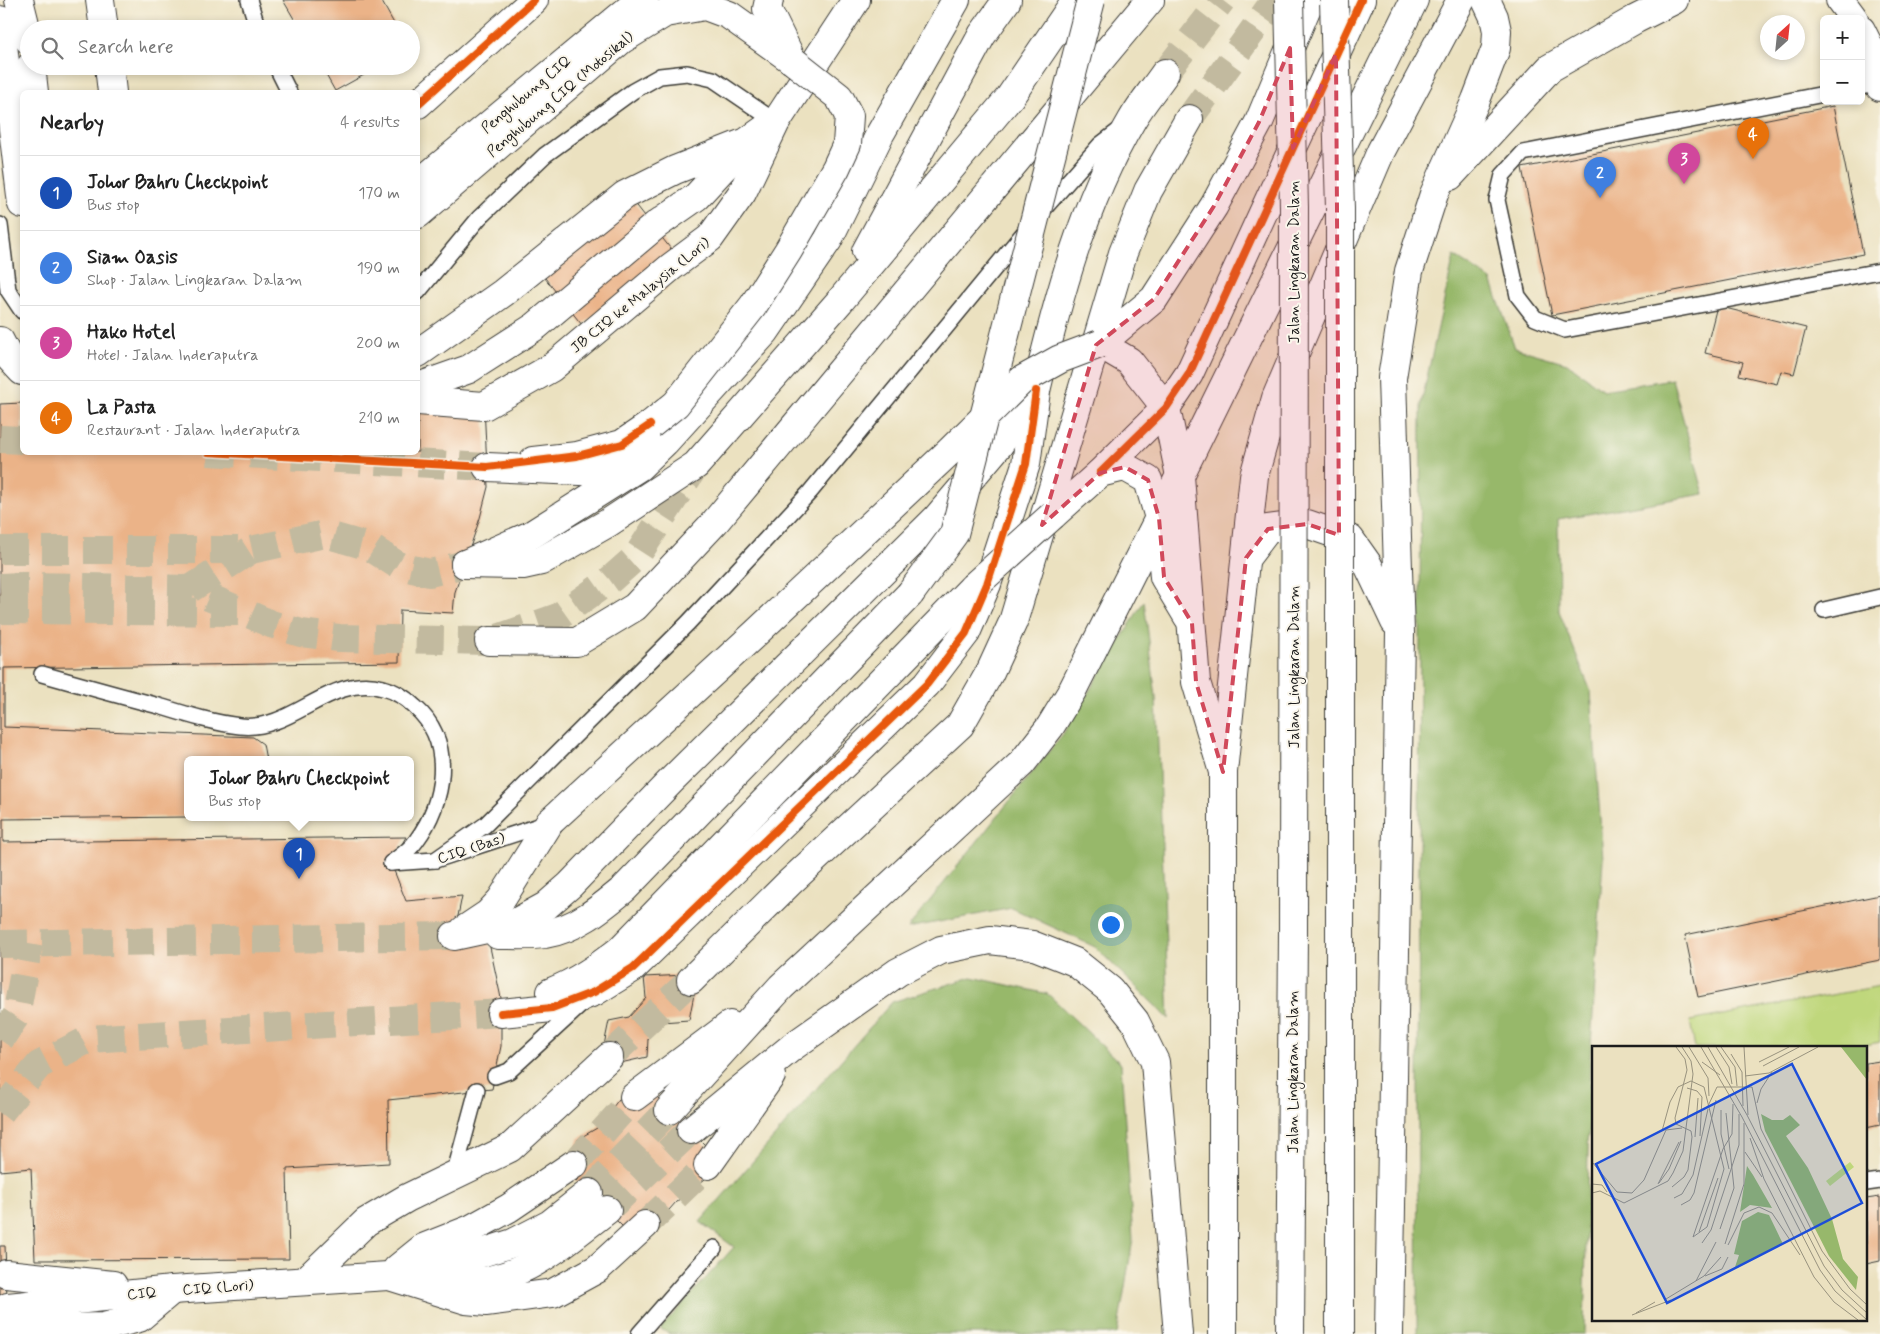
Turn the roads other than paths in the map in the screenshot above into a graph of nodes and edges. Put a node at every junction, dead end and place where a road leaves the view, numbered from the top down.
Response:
1 (19, 0) edge
2 (100, 0) edge
3 (249, 0) edge
4 (534, 0) edge
5 (769, 0) edge
6 (856, 0) edge
7 (956, 0) edge
8 (1007, 0) edge
9 (1076, 0) edge
10 (1091, 0) edge
11 (1150, 0) edge
12 (1289, 0) edge
13 (1310, 0) edge
14 (1334, 0) edge
15 (1361, 0) edge
16 (1414, 0) edge
17 (1461, 0) edge
18 (1486, 0) edge
19 (1674, 0) edge
20 (1840, 0) edge
21 (638, 2) edge
22 (1851, 15) edge
23 (0, 20) edge
24 (24, 20) edge
25 (103, 20) edge
26 (255, 20) edge
27 (1865, 34) edge
28 (1877, 46) edge
29 (792, 60) junction
30 (1164, 73) tunnel mouth
31 (33, 75) edge
32 (109, 75) edge
33 (280, 75) edge
34 (1880, 85) edge
35 (1865, 87) edge
36 (34, 90) edge
37 (112, 90) edge
38 (288, 90) edge
39 (1820, 95) edge
40 (420, 102) edge
41 (1189, 119) tunnel mouth
42 (1132, 120) junction
43 (776, 122) junction
44 (748, 141) junction
45 (420, 182) edge
46 (20, 187) edge
47 (1434, 194) junction
48 (420, 212) edge
49 (0, 225) edge
50 (1880, 271) edge
51 (420, 290) edge
52 (840, 301) junction
53 (20, 308) edge
54 (0, 341) edge
55 (1100, 344) junction
56 (420, 352) edge
57 (20, 369) edge
58 (420, 387) edge
59 (1036, 391) junction
60 (420, 401) edge
61 (1166, 408) junction
62 (657, 434) junction
63 (487, 467) tunnel mouth
64 (1100, 473) junction
65 (1180, 476) junction
66 (1160, 518) junction
67 (1246, 558) junction
68 (1880, 597) edge
69 (1824, 610) dead end
70 (1192, 623) junction
71 (1400, 633) junction
72 (490, 641) dead end
73 (42, 674) dead end
74 (1223, 772) junction
75 (550, 822) junction
76 (435, 860) junction
77 (454, 936) junction
78 (691, 980) tunnel mouth
79 (782, 987) junction
80 (594, 992) junction
81 (792, 1047) junction
82 (609, 1057) tunnel mouth
83 (494, 1076) dead end
84 (477, 1090) dead end
85 (634, 1097) tunnel mouth
86 (670, 1110) tunnel mouth
87 (691, 1130) tunnel mouth
88 (574, 1164) tunnel mouth
89 (708, 1166) tunnel mouth
90 (454, 1175) junction
91 (598, 1202) tunnel mouth
92 (644, 1225) tunnel mouth
93 (714, 1248) dead end
94 (6, 1274) dead end
95 (388, 1276) junction
96 (305, 1281) junction
97 (172, 1290) junction
98 (4, 1319) edge
99 (639, 1334) edge
100 (1178, 1334) edge
101 (1223, 1334) edge
102 (1290, 1334) edge
103 (1340, 1334) edge
104 (1389, 1334) edge

1 - 24 main road
2 - 25 main road
3 - 26 lane
4 - 40 main road
5 - 29 main road
6 - 43 main road
7 - 62 main road
8 - 52 main road
9 - 52 main road
10 - 77 main road, bridge
11 - 72 main road
12 - 102 main road, Jalan Lingkaran Dalam, bridge
13 - 55 main road
14 - 103 main road, bridge
15 - 61 main road
16 - 65 main road
17 - 67 main road
18 - 47 main road
19 - 47 main road
20 - 22 main road
21 - 45 main road, Penghubung CIQ
23 - 46 main road
27 - 28 main road
28 - 34 main road
29 - 48 main road, Penghubung CIQ (Motosikal)
29 - 62 main road, Penghubung CIQ (Motosikal), bridge
30 - 42 main road
31 - 36 main road
32 - 37 main road
33 - 38 lane
34 - 35 lane
39 - 50 lane
41 - 78 main road
42 - 59 main road
42 - 76 lane
43 - 44 main road
43 - 51 lane
43 - 60 main road, JB CIQ ke Malaysia (Lori)
44 - 56 main road
44 - 58 main road
47 - 71 main road
49 - 53 lane
52 - 62 main road
54 - 57 main road
55 - 61 main road
55 - 75 main road, bridge
59 - 77 main road
59 - 80 main road
61 - 64 main road
61 - 65 main road
62 - 63 main road
64 - 66 main road
64 - 80 main road, bridge
65 - 66 main road
65 - 70 main road
66 - 70 main road
66 - 79 main road
67 - 71 main road
67 - 74 main road
68 - 69 lane
70 - 74 main road
71 - 104 main road
73 - 76 lane, CIQ (Bas)
74 - 101 main road
75 - 76 lane, CIQ (Bas)
75 - 77 main road
79 - 85 main road
79 - 86 main road
80 - 83 lane
81 - 87 main road
81 - 89 main road
81 - 100 main road
82 - 90 main road
84 - 90 lane
88 - 95 main road
90 - 96 main road
91 - 95 main road
92 - 95 main road
93 - 99 lane
94 - 97 main road, CIQ
95 - 96 main road, CIQ (Lori)
96 - 97 main road, CIQ (Lori)
97 - 98 main road, CIQ

